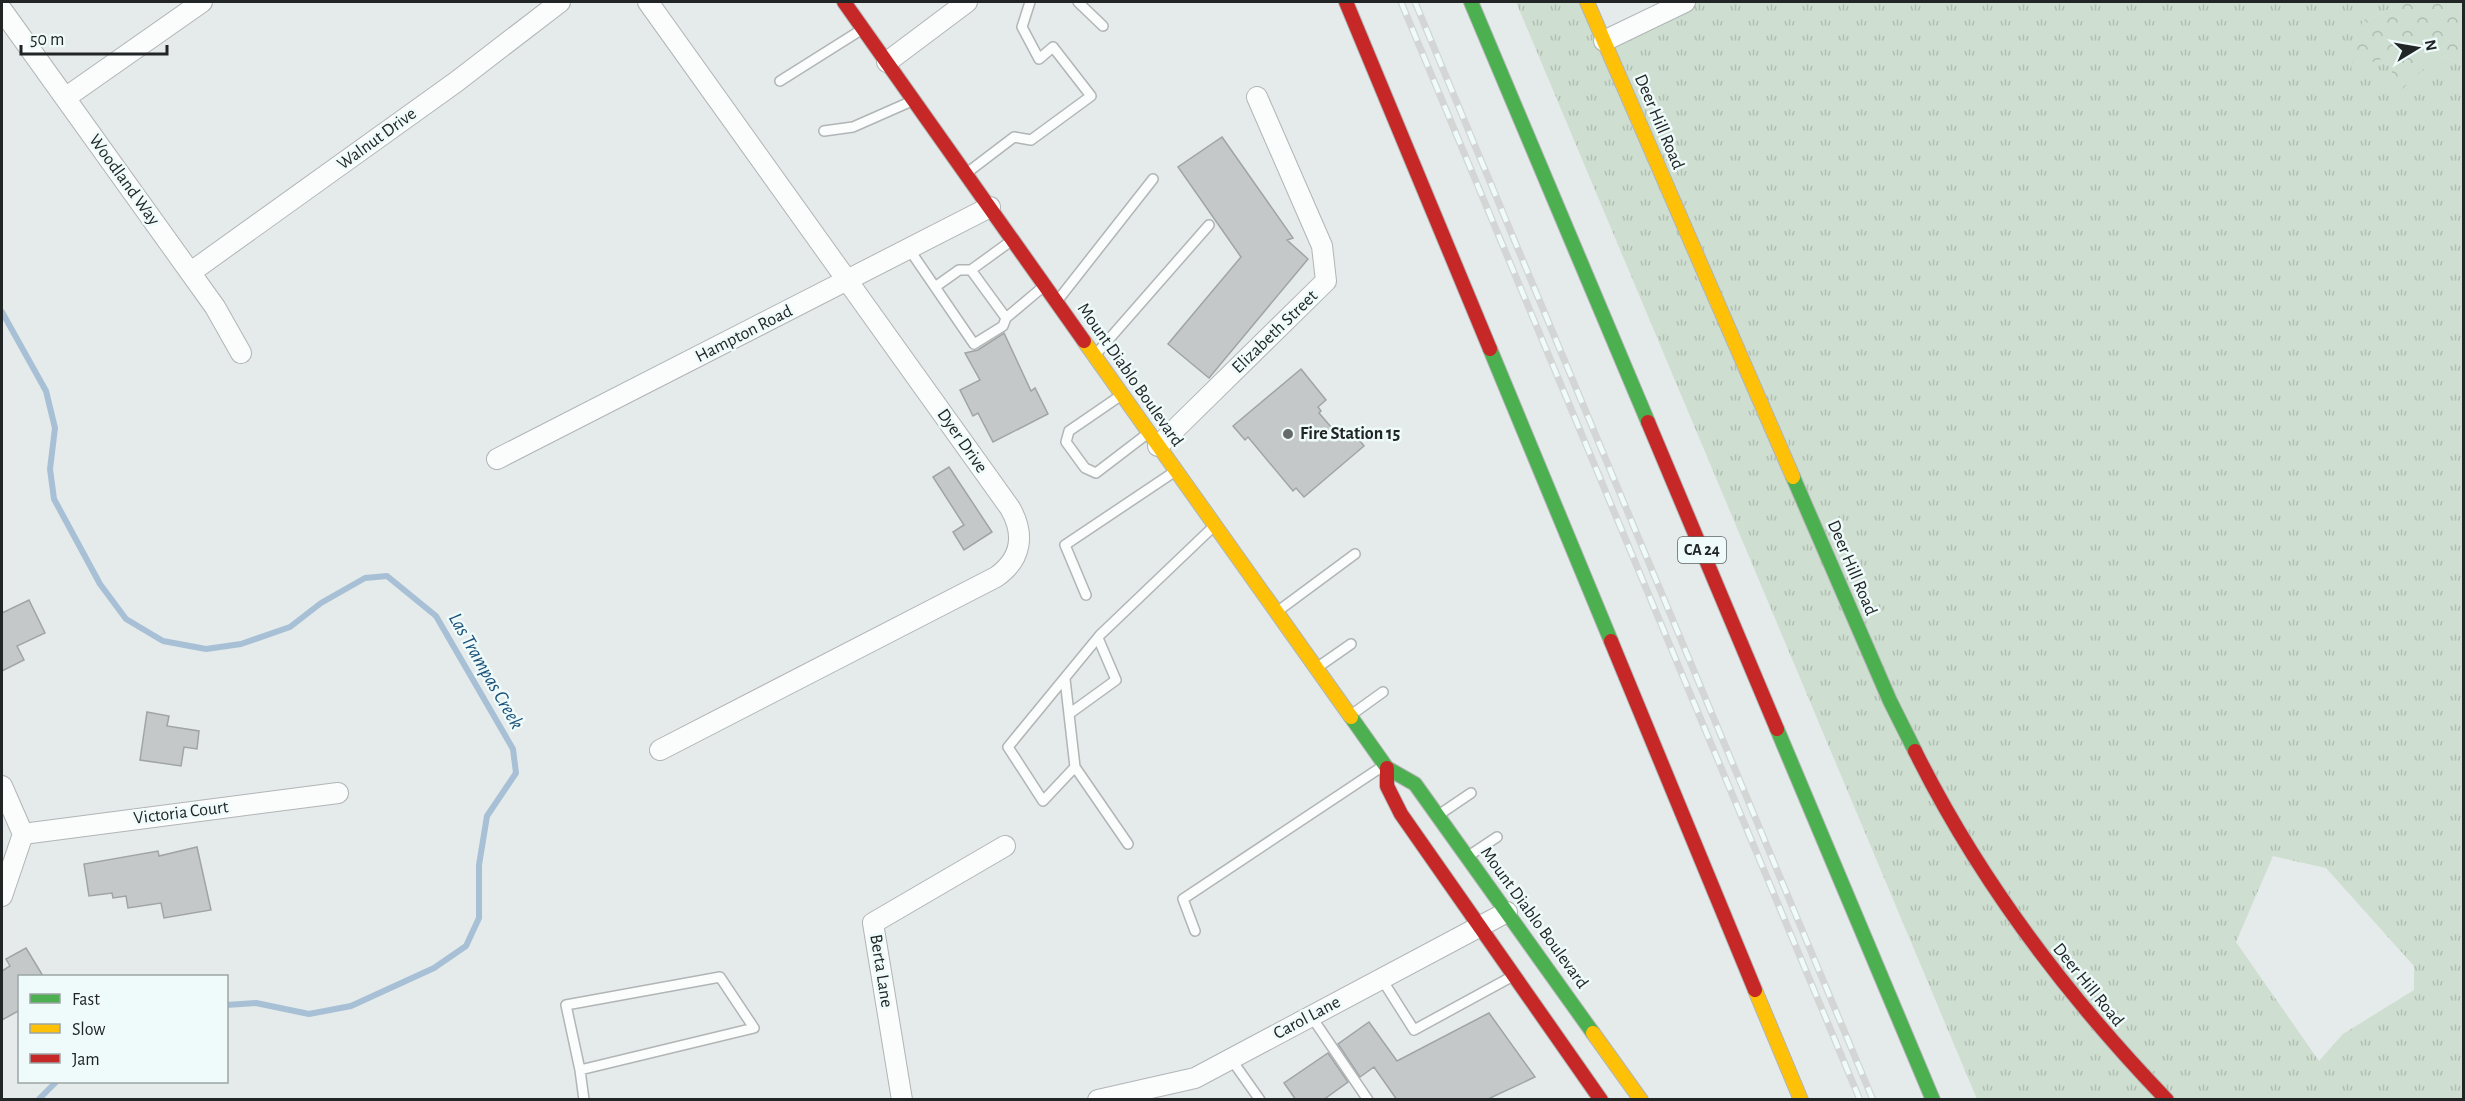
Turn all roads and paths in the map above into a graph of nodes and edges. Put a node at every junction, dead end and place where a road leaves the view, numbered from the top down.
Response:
1 (202, 2) edge
2 (560, 2) edge
3 (648, 2) edge
4 (844, 2) edge
5 (967, 2) edge
6 (1030, 2) edge
7 (1078, 2) edge
8 (1346, 2) edge
9 (1471, 2) edge
10 (1587, 2) edge
11 (1685, 2) edge
12 (2, 10) edge
13 (1103, 26) dead end
14 (863, 28) junction
15 (1604, 41) junction
16 (887, 62) junction
17 (780, 81) dead end
18 (1257, 97) dead end
19 (65, 98) junction
20 (914, 100) junction
21 (824, 131) dead end
22 (966, 173) junction
23 (1153, 179) dead end
24 (990, 207) junction
25 (1209, 225) dead end
26 (1012, 240) junction
27 (909, 249) junction
28 (971, 270) junction
29 (191, 272) junction
30 (848, 281) junction
31 (1045, 285) junction
32 (935, 287) junction
33 (1057, 302) junction
34 (1006, 318) junction
35 (241, 353) dead end
36 (1094, 355) junction
37 (1122, 394) junction
38 (1154, 439) junction
39 (497, 459) dead end
40 (1176, 471) junction
41 (1215, 525) junction
42 (1354, 554) dead end
43 (1086, 595) dead end
44 (1276, 612) junction
45 (1098, 638) junction
46 (1351, 644) dead end
47 (1317, 669) junction
48 (1065, 679) junction
49 (1383, 692) dead end
50 (1069, 714) junction
51 (1350, 716) junction
52 (660, 750) dead end
53 (1386, 766) junction
54 (1075, 767) junction
55 (2, 786) edge
56 (338, 793) dead end
57 (1471, 793) dead end
58 (1438, 816) junction
59 (23, 834) junction
60 (1497, 837) dead end
61 (1128, 844) dead end
62 (1005, 846) dead end
63 (1468, 856) junction
64 (2, 896) edge
65 (1508, 912) junction
66 (1477, 927) junction
67 (1195, 931) dead end
68 (1513, 976) junction
69 (1381, 978) junction
70 (1311, 1016) junction
71 (1231, 1059) junction
72 (580, 1070) junction
73 (584, 1100) edge
74 (902, 1100) edge
75 (1098, 1100) edge
76 (1260, 1100) edge
77 (1368, 1100) edge
78 (1601, 1100) edge
79 (1641, 1100) edge
80 (1801, 1100) edge
81 (1933, 1100) edge
82 (2167, 1100) edge

1 - 19 street
2 - 29 street, Walnut Drive
3 - 30 street, Dyer Drive
4 - 14 main road, Mount Diablo Boulevard
5 - 16 street
6 - 22 lane
7 - 13 lane
8 - 80 main road
9 - 81 main road, CA 24
10 - 15 main road, Deer Hill Road
11 - 15 street
12 - 19 street, Woodland Way
14 - 16 main road, Mount Diablo Boulevard
14 - 17 lane
15 - 82 main road, Deer Hill Road
16 - 20 main road, Mount Diablo Boulevard
18 - 38 street, Elizabeth Street
19 - 29 street, Woodland Way
20 - 21 lane
20 - 22 main road, Mount Diablo Boulevard
22 - 24 main road, Mount Diablo Boulevard
23 - 33 lane
24 - 26 main road, Mount Diablo Boulevard
24 - 27 street, Hampton Road
25 - 36 lane
26 - 28 lane
26 - 31 main road, Mount Diablo Boulevard
27 - 30 street, Hampton Road
27 - 32 lane
28 - 32 lane
28 - 34 lane
29 - 35 street, Woodland Way
30 - 39 street, Hampton Road
30 - 52 street, Dyer Drive
31 - 33 main road, Mount Diablo Boulevard
31 - 34 lane
32 - 34 lane
33 - 36 main road, Mount Diablo Boulevard
36 - 37 main road, Mount Diablo Boulevard
37 - 38 main road, Mount Diablo Boulevard
37 - 38 lane
38 - 40 main road, Mount Diablo Boulevard
40 - 41 main road, Mount Diablo Boulevard
40 - 43 lane
41 - 44 main road, Mount Diablo Boulevard
41 - 45 lane
42 - 44 lane
44 - 47 main road, Mount Diablo Boulevard
45 - 48 lane
45 - 50 lane
46 - 47 lane
47 - 51 main road, Mount Diablo Boulevard
48 - 50 lane
48 - 54 lane
49 - 51 lane
50 - 54 lane
51 - 53 main road, Mount Diablo Boulevard
53 - 58 main road, Mount Diablo Boulevard
53 - 66 main road, Mount Diablo Boulevard
53 - 67 lane
54 - 61 lane
55 - 59 street
56 - 59 street, Victoria Court
57 - 58 lane
58 - 63 main road, Mount Diablo Boulevard
59 - 64 street
60 - 63 lane
62 - 74 street, Berta Lane
63 - 65 main road, Mount Diablo Boulevard
65 - 66 street, Carol Lane
65 - 79 main road, Mount Diablo Boulevard
66 - 68 main road, Mount Diablo Boulevard
66 - 69 street, Carol Lane
68 - 69 lane
68 - 78 main road, Mount Diablo Boulevard
69 - 70 street, Carol Lane
70 - 71 street, Carol Lane
70 - 77 lane
71 - 75 street, Carol Lane
71 - 76 lane
72 - 72 lane
72 - 73 lane

